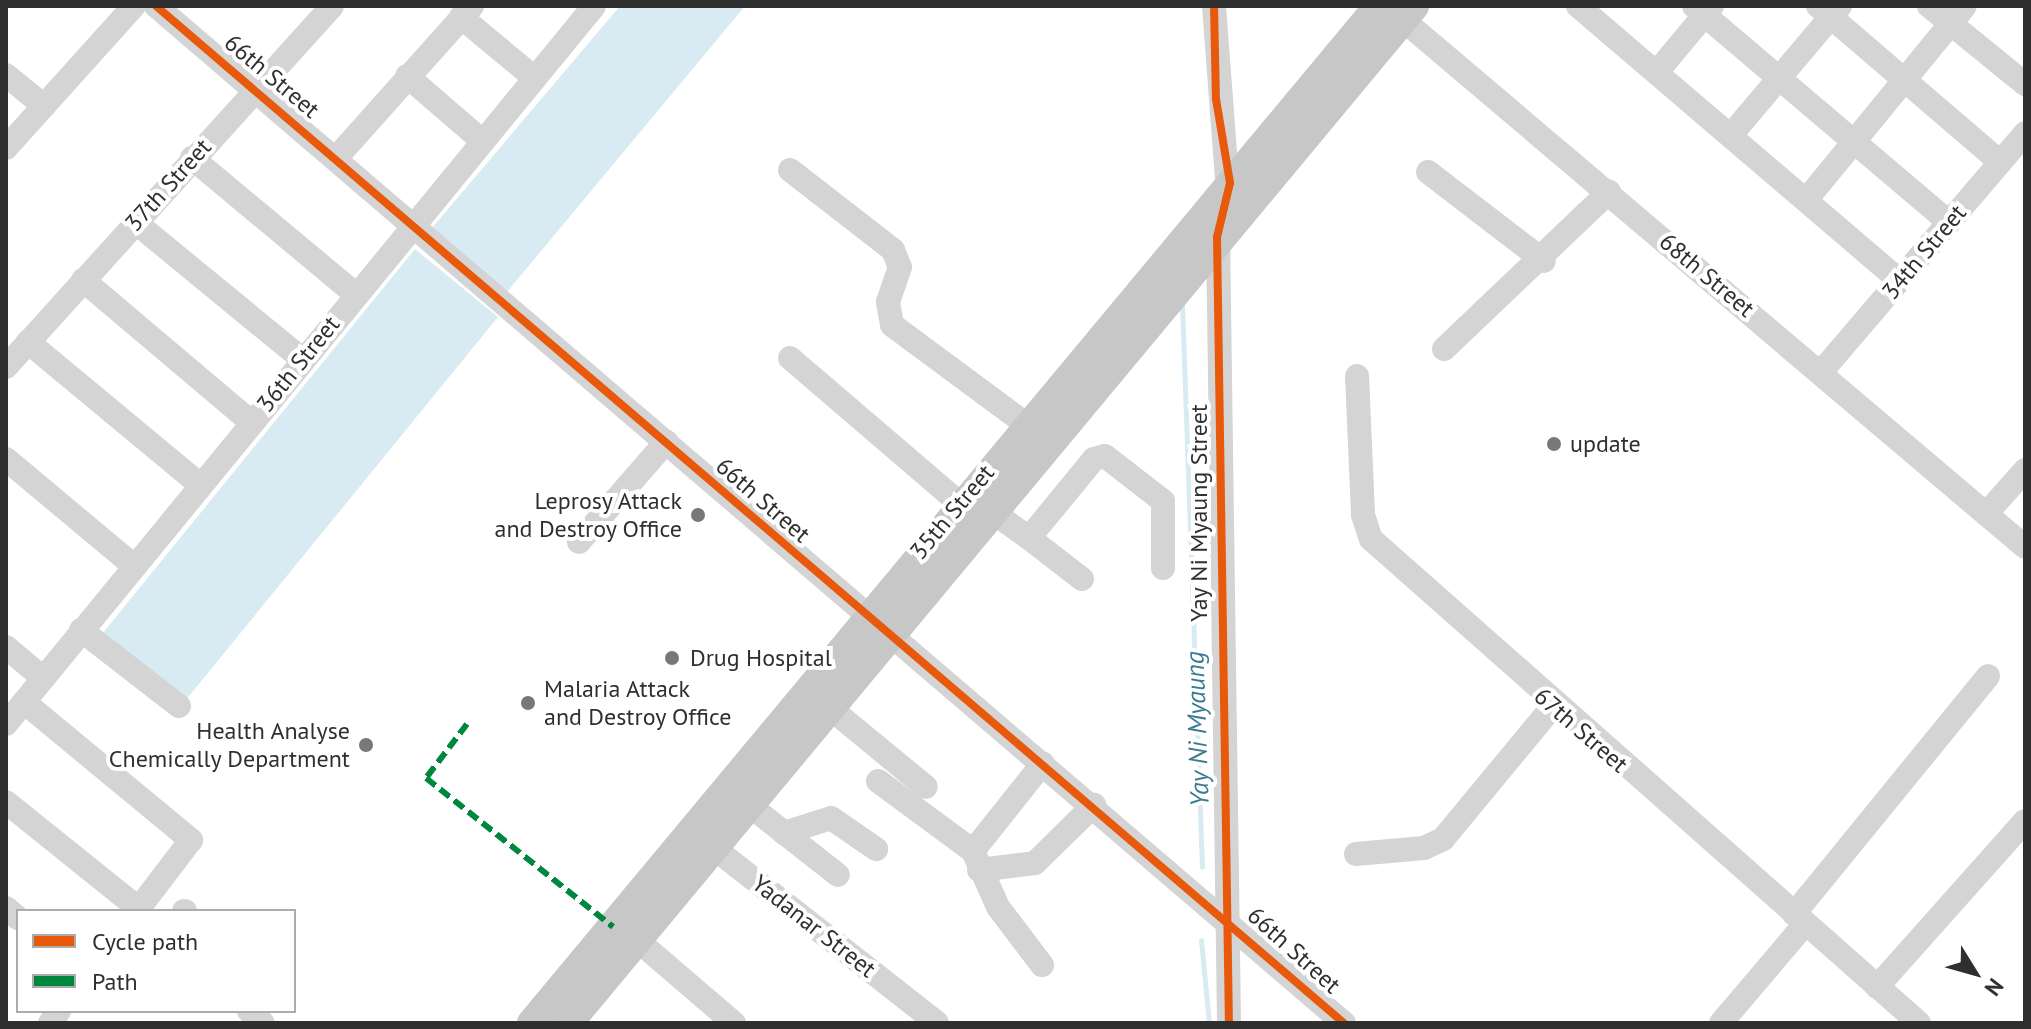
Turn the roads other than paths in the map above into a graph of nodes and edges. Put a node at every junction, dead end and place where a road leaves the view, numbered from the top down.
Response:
1 (134, 6) edge
2 (156, 6) edge
3 (332, 6) edge
4 (594, 6) edge
5 (1214, 6) edge
6 (1929, 6) edge
7 (1583, 8) edge
8 (1395, 9) edge
9 (1703, 9) edge
10 (1829, 10) edge
11 (466, 12) edge
12 (1958, 15) edge
13 (1657, 72) junction
14 (6, 75) edge
15 (407, 76) junction
16 (532, 76) junction
17 (1779, 79) junction
18 (1907, 82) junction
19 (2025, 84) edge
20 (254, 88) junction
21 (44, 106) junction
22 (2025, 133) edge
23 (1731, 135) junction
24 (480, 139) junction
25 (1853, 143) junction
26 (6, 148) edge
27 (337, 157) junction
28 (192, 158) junction
29 (2000, 162) junction
30 (790, 170) dead end
31 (1428, 172) dead end
32 (1230, 183) junction
33 (1609, 192) junction
34 (1807, 199) junction
35 (415, 221) junction
36 (135, 222) junction
37 (1949, 222) junction
38 (1217, 237) junction
39 (1544, 261) junction
40 (83, 280) junction
41 (1899, 280) junction
42 (355, 294) junction
43 (28, 342) junction
44 (1444, 349) dead end
45 (790, 358) dead end
46 (302, 359) junction
47 (6, 367) edge
48 (1822, 371) junction
49 (1357, 376) dead end
50 (1043, 419) junction
51 (251, 422) junction
52 (666, 442) junction
53 (6, 459) edge
54 (2025, 470) edge
55 (200, 485) junction
56 (959, 503) junction
57 (990, 510) junction
58 (1986, 514) junction
59 (1029, 538) junction
60 (579, 542) dead end
61 (2025, 547) edge
62 (134, 566) junction
63 (1163, 568) dead end
64 (1082, 579) dead end
65 (866, 616) junction
66 (81, 630) junction
67 (890, 636) junction
68 (6, 647) edge
69 (1988, 676) dead end
70 (43, 678) junction
71 (24, 702) junction
72 (179, 706) dead end
73 (1553, 706) junction
74 (830, 708) junction
75 (6, 724) edge
76 (1043, 763) junction
77 (878, 781) dead end
78 (926, 787) dead end
79 (6, 802) edge
80 (749, 805) junction
81 (1094, 805) junction
82 (2025, 821) edge
83 (784, 833) junction
84 (702, 839) junction
85 (876, 849) dead end
86 (1356, 854) dead end
87 (976, 861) junction
88 (838, 875) dead end
89 (137, 909) edge
90 (139, 909) edge
91 (1222, 912) junction
92 (1799, 919) junction
93 (637, 940) junction
94 (1042, 965) dead end
95 (1877, 987) junction
96 (577, 1020) edge
97 (532, 1023) edge
98 (734, 1023) edge
99 (937, 1023) edge
100 (1229, 1023) edge
101 (1344, 1023) edge
102 (1721, 1023) edge
103 (1919, 1023) edge

1 - 21 street
2 - 20 street, 66th Street
3 - 20 street, 37th Street
4 - 16 street, 36th Street
5 - 32 street, Yay Ni Myaung Street
6 - 12 street
7 - 13 street
8 - 32 main road, 35th Street
8 - 33 street, 68th Street
8 - 38 main road, 35th Street
9 - 13 street
9 - 17 street
10 - 17 street
10 - 18 street
11 - 15 street
11 - 16 street
12 - 18 street
12 - 19 street
13 - 23 street
14 - 21 street
15 - 24 street
15 - 27 street
16 - 24 street, 36th Street
17 - 23 street
17 - 25 street
18 - 25 street
18 - 29 street
20 - 27 street, 66th Street
20 - 28 street, 37th Street
21 - 26 street
22 - 29 street, 34th Street
23 - 34 street
24 - 35 street, 36th Street
25 - 34 street
25 - 37 street
27 - 35 street, 66th Street
28 - 36 street, 37th Street
28 - 42 street
29 - 37 street, 34th Street
30 - 50 street
31 - 39 street
32 - 38 street, Yay Ni Myaung Street
32 - 50 main road, 35th Street
33 - 39 street
33 - 48 street, 68th Street
34 - 41 street
35 - 42 street, 36th Street
35 - 52 street, 66th Street
36 - 40 street, 37th Street
36 - 46 street
37 - 41 street, 34th Street
38 - 50 main road, 35th Street
38 - 91 street, Yay Ni Myaung Street
39 - 44 street
40 - 43 street, 37th Street
40 - 51 street
41 - 48 street, 34th Street
42 - 46 street, 36th Street
43 - 47 street, 37th Street
43 - 55 street
45 - 56 street
46 - 51 street, 36th Street
48 - 58 street, 68th Street
49 - 73 street, 67th Street
50 - 56 main road, 35th Street
50 - 57 main road, 35th Street
51 - 55 street, 36th Street
52 - 60 street
52 - 65 street, 66th Street
53 - 62 street
54 - 58 street
55 - 62 street, 36th Street
56 - 65 main road, 35th Street
57 - 59 street
57 - 67 main road, 35th Street
58 - 61 street, 68th Street
59 - 63 street
59 - 64 street
62 - 66 street, 36th Street
65 - 67 street, 66th Street
65 - 84 main road, 35th Street
66 - 70 street, 36th Street
66 - 72 street
67 - 74 main road, 35th Street
67 - 76 street, 66th Street
68 - 70 street
69 - 92 street
70 - 71 street, 36th Street
71 - 75 street, 36th Street
71 - 90 street
73 - 86 street
73 - 92 street, 67th Street
74 - 78 street
74 - 80 main road, 35th Street
76 - 81 street, 66th Street
76 - 87 street
77 - 87 street
79 - 89 street
80 - 83 street
80 - 84 main road, 35th Street
81 - 87 street
81 - 91 street, 66th Street
82 - 95 street
83 - 85 street
83 - 88 street
84 - 93 main road, 35th Street
84 - 97 main road, 35th Street
84 - 99 street, Yadanar Street
87 - 94 street
91 - 100 street, Yay Ni Myaung Street
91 - 101 street, 66th Street
92 - 95 street, 67th Street
92 - 102 street
93 - 96 main road, 35th Street
93 - 98 street
95 - 103 street, 67th Street

